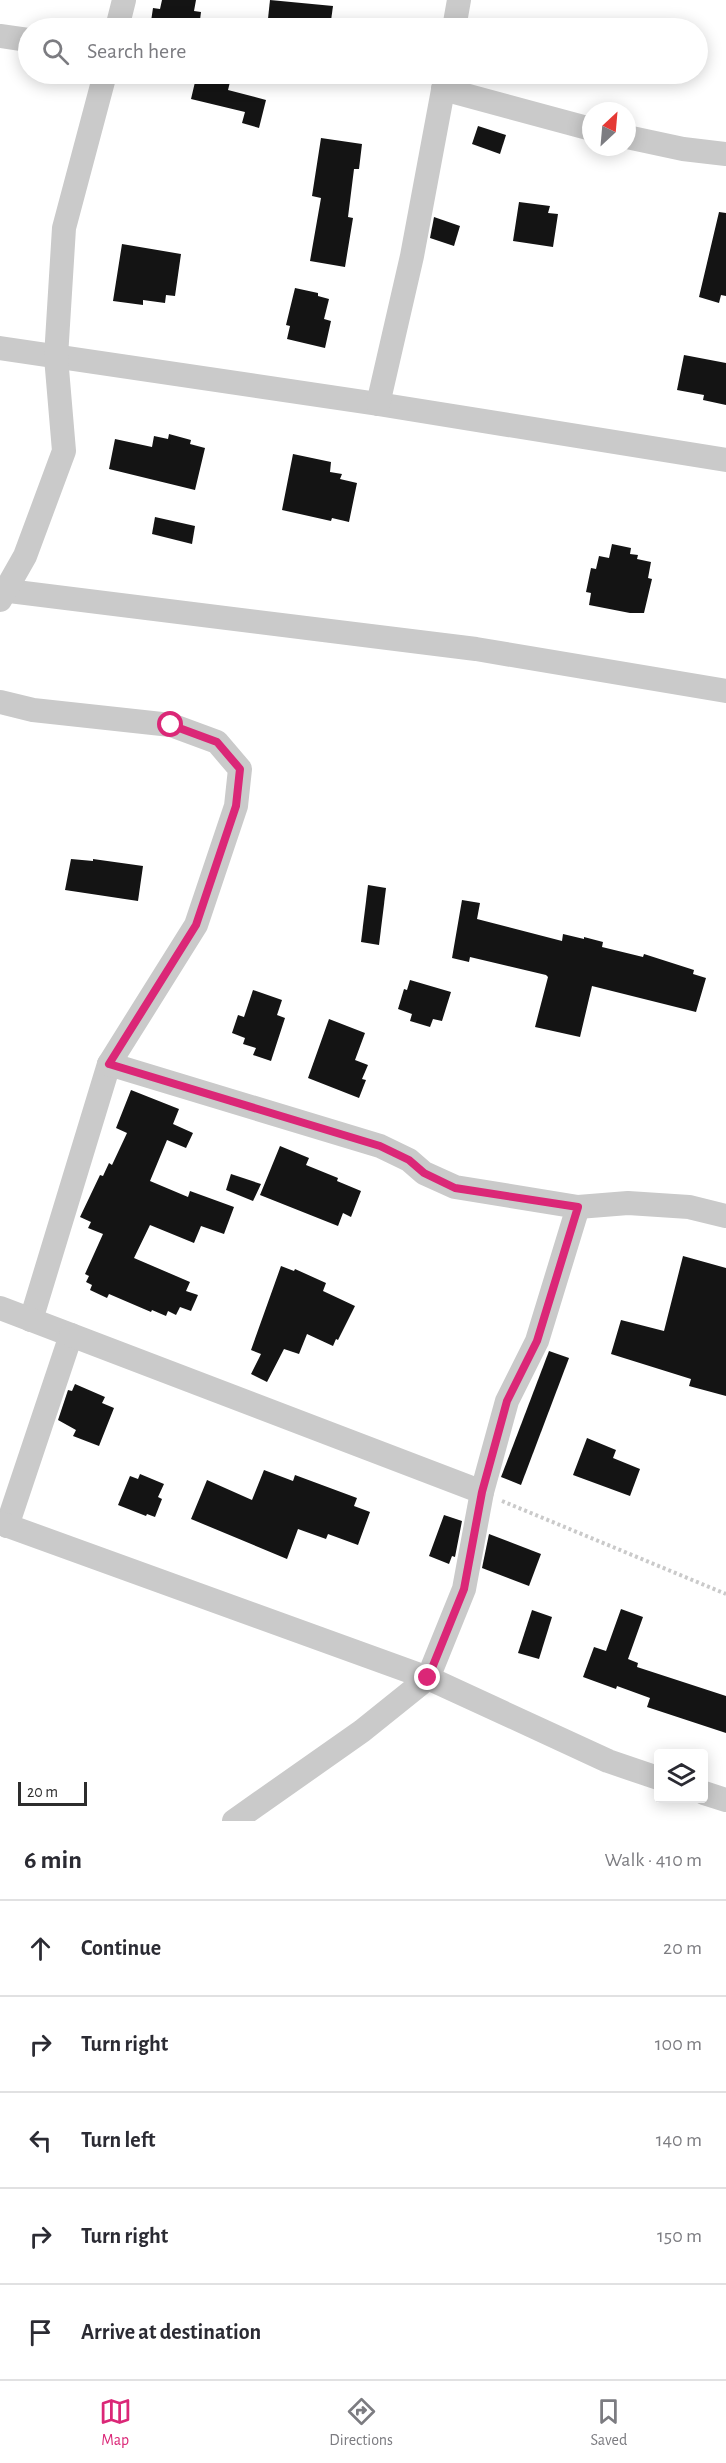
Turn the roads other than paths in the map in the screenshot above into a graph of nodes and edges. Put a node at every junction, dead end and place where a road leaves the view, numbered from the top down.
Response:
1 (124, 0) edge
2 (459, 0) edge
3 (120, 18) edge
4 (456, 18) edge
5 (0, 36) edge
6 (18, 39) edge
7 (102, 84) edge
8 (444, 84) edge
9 (454, 84) edge
10 (582, 126) edge
11 (636, 139) edge
12 (726, 154) edge
13 (0, 348) edge
14 (56, 357) junction
15 (378, 404) junction
16 (726, 460) edge
17 (2, 593) edge
18 (726, 691) edge
19 (0, 702) edge
20 (109, 1064) junction
21 (578, 1207) junction
22 (726, 1216) edge
23 (0, 1308) edge
24 (31, 1320) junction
25 (71, 1335) junction
26 (482, 1492) junction
27 (3, 1524) edge
28 (428, 1678) junction
29 (654, 1777) edge
30 (708, 1793) edge
31 (726, 1800) edge
32 (234, 1821) edge

1 - 3 street
2 - 4 street
5 - 6 street
7 - 14 street
8 - 15 street
9 - 10 street
11 - 12 street
13 - 14 street
14 - 15 street
14 - 17 street
15 - 16 street
17 - 18 street
19 - 20 street
20 - 21 street
20 - 24 street
21 - 22 street
21 - 26 street
23 - 24 street
24 - 25 street
25 - 26 street
25 - 27 street
26 - 28 street
27 - 28 street
28 - 29 street
28 - 32 street
30 - 31 street

